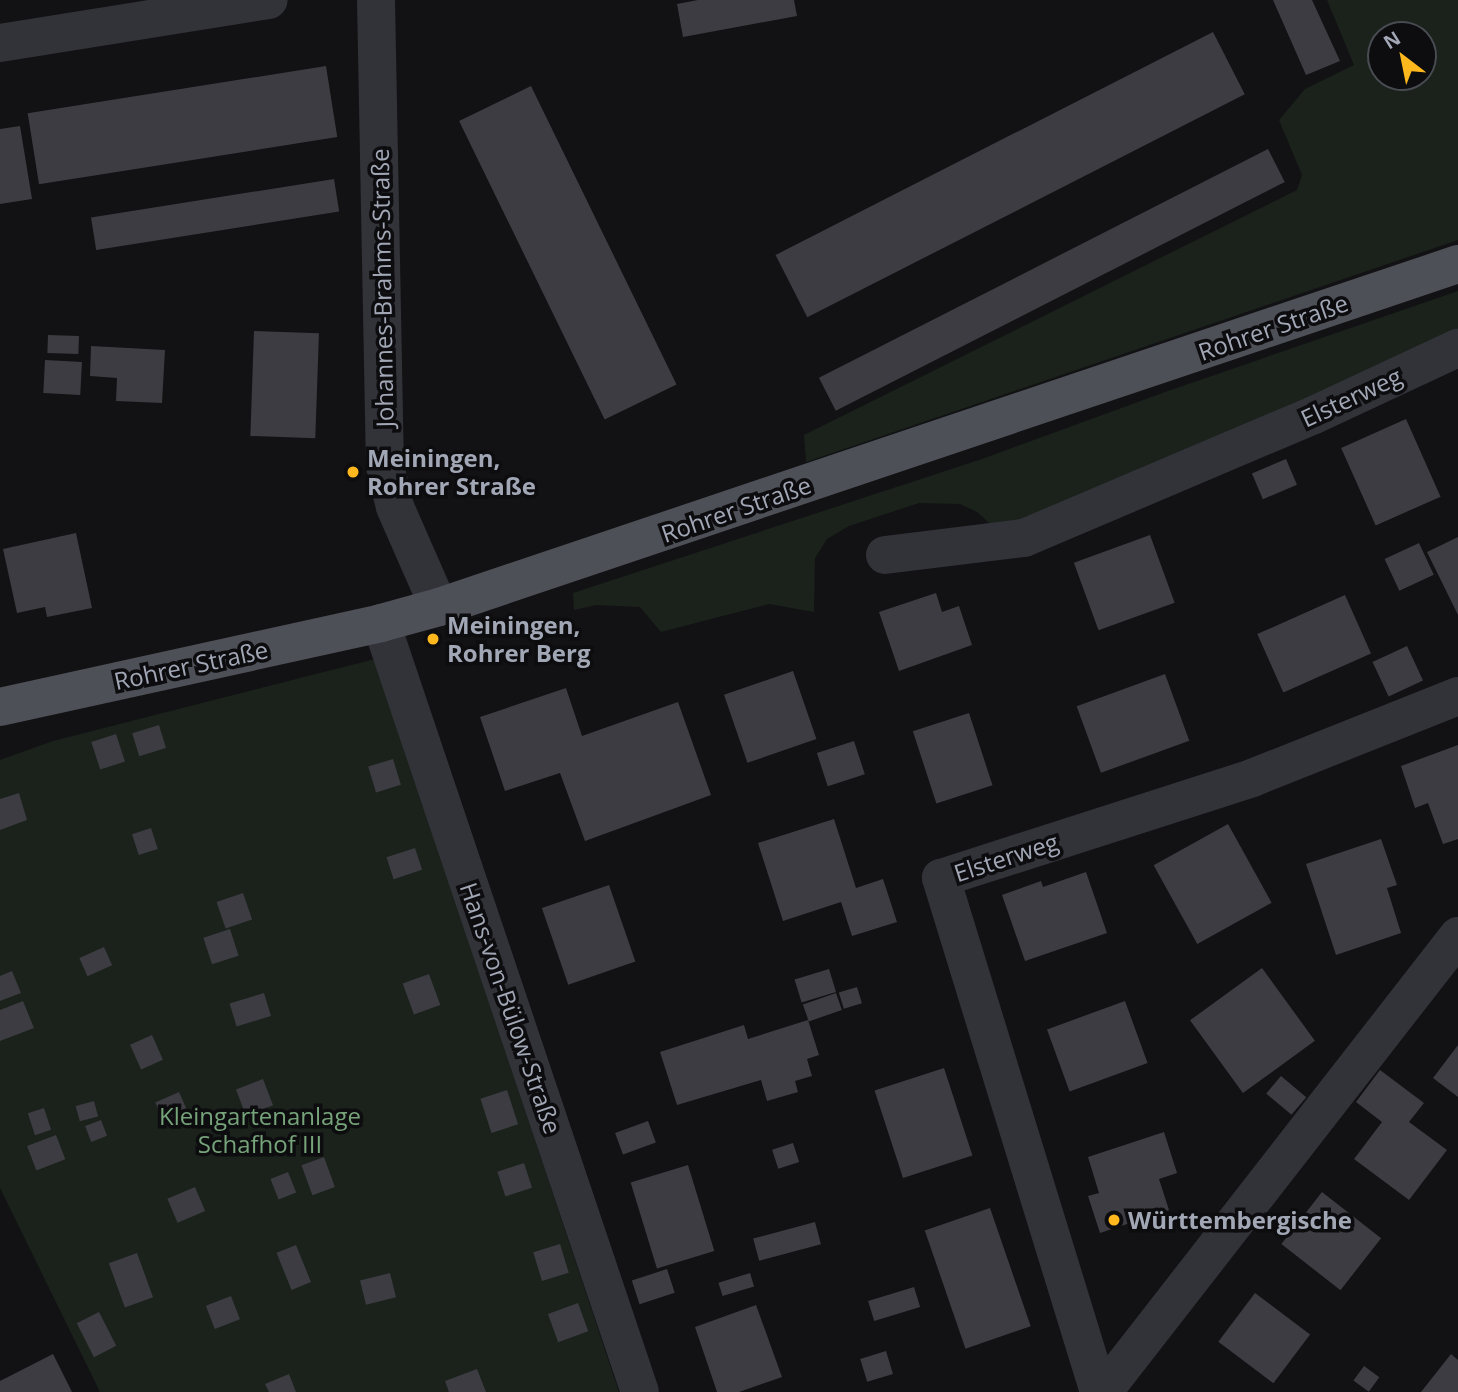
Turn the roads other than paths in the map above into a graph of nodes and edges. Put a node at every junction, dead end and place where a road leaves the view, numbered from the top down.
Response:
1 (269, 0) edge
2 (376, 0) edge
3 (0, 43) edge
4 (1458, 264) edge
5 (1458, 348) edge
6 (885, 555) dead end
7 (439, 607) junction
8 (381, 623) junction
9 (1458, 696) edge
10 (0, 707) edge
11 (1458, 936) edge
12 (640, 1392) edge
13 (1101, 1392) edge

1 - 3 street
2 - 7 street, Johannes-Brahms-Straße
4 - 7 main road, Rohrer Straße
5 - 6 street, Elsterweg
7 - 8 main road, Rohrer Straße
8 - 10 main road, Rohrer Straße
8 - 12 street, Hans-von-Bülow-Straße
9 - 13 street, Elsterweg
11 - 13 street, Elsterweg

